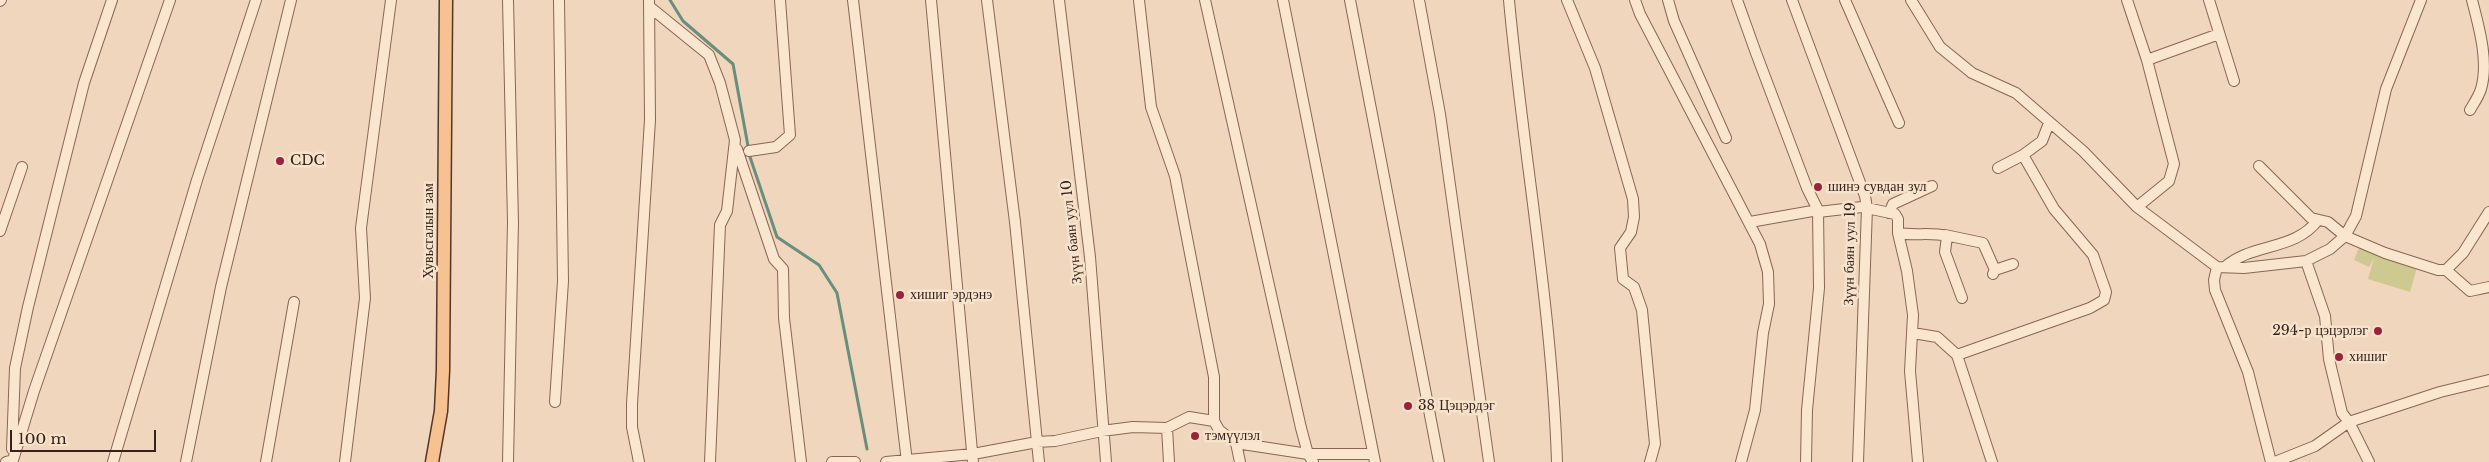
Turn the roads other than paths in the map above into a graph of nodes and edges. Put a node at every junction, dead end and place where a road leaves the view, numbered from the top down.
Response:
1 (112, 0) edge
2 (170, 0) edge
3 (256, 0) edge
4 (291, 0) edge
5 (391, 0) edge
6 (446, 0) edge
7 (508, 0) edge
8 (559, 0) edge
9 (780, 0) edge
10 (853, 0) edge
11 (931, 0) edge
12 (987, 0) edge
13 (1059, 0) edge
14 (1139, 0) edge
15 (1205, 0) edge
16 (1283, 0) edge
17 (1350, 0) edge
18 (1419, 0) edge
19 (1509, 0) edge
20 (1567, 0) edge
21 (1635, 0) edge
22 (1668, 0) edge
23 (1737, 0) edge
24 (1792, 0) edge
25 (1845, 0) edge
26 (1911, 0) edge
27 (2127, 0) edge
28 (2209, 0) edge
29 (2421, 0) edge
30 (2472, 0) edge
31 (650, 4) edge
32 (2219, 34) junction
33 (2146, 60) junction
34 (2234, 81) dead end
35 (2470, 110) dead end
36 (1899, 122) dead end
37 (2050, 123) junction
38 (1726, 138) dead end
39 (735, 140) junction
40 (749, 151) dead end
41 (2024, 155) junction
42 (2259, 166) dead end
43 (22, 167) dead end
44 (1998, 168) dead end
45 (1932, 186) dead end
46 (2137, 207) junction
47 (1867, 208) junction
48 (1818, 211) junction
49 (1889, 212) junction
50 (2489, 212) edge
51 (2318, 220) junction
52 (1750, 222) junction
53 (0, 231) edge
54 (1898, 232) junction
55 (1945, 235) junction
56 (2345, 236) junction
57 (2306, 261) junction
58 (2013, 264) dead end
59 (2221, 267) junction
60 (2446, 270) junction
61 (2489, 287) edge
62 (1962, 298) dead end
63 (294, 302) dead end
64 (1913, 333) junction
65 (1957, 355) junction
66 (2489, 381) edge
67 (556, 402) dead end
68 (1214, 421) junction
69 (2349, 422) junction
70 (1167, 428) junction
71 (1102, 430) junction
72 (1037, 442) junction
73 (1236, 443) junction
74 (973, 458) edge
75 (1311, 458) edge
76 (1374, 458) edge
77 (11, 461) edge
78 (113, 462) edge
79 (186, 462) edge
80 (266, 462) edge
81 (345, 462) edge
82 (432, 462) edge
83 (508, 462) edge
84 (639, 462) edge
85 (710, 462) edge
86 (801, 462) edge
87 (832, 462) edge
88 (855, 462) edge
89 (886, 462) edge
90 (907, 462) edge
91 (1039, 462) edge
92 (1106, 462) edge
93 (1170, 462) edge
94 (1240, 462) edge
95 (1440, 462) edge
96 (1489, 462) edge
97 (1557, 462) edge
98 (1650, 462) edge
99 (1740, 462) edge
100 (1806, 462) edge
101 (1858, 462) edge
102 (1918, 462) edge
103 (1992, 462) edge
104 (2271, 462) edge
105 (2274, 462) edge
106 (2369, 462) edge

1 - 77 street
2 - 77 street
3 - 78 street
4 - 79 street
5 - 81 street
6 - 82 main road, Хувьсгалын зам
7 - 83 street
8 - 67 street
9 - 40 street
10 - 90 street
11 - 74 street
12 - 72 street
13 - 71 street, Зүүн баян уул 10
14 - 68 street
15 - 75 street
16 - 76 street
17 - 95 street
18 - 96 street
19 - 97 street
20 - 98 street
21 - 52 street
22 - 38 street
23 - 48 street
24 - 47 street, Зүүн баян уул 19
25 - 36 street
26 - 37 street
27 - 33 street
28 - 32 street
29 - 56 street
30 - 35 street
31 - 39 street
31 - 84 street
32 - 33 street
32 - 34 street
33 - 46 street
37 - 41 street
37 - 46 street
39 - 85 street
39 - 86 street
41 - 44 street
41 - 65 street
42 - 51 street
43 - 53 street
45 - 49 street
46 - 59 street
47 - 48 street
47 - 49 street
47 - 101 street, Зүүн баян уул 19
48 - 52 street
48 - 100 street
49 - 54 street
50 - 60 street
51 - 56 street
51 - 59 street
52 - 99 street
54 - 55 street
54 - 64 street
55 - 58 street
55 - 62 street
56 - 57 street
56 - 60 street
57 - 59 street
57 - 69 street
59 - 104 street
60 - 61 street
63 - 80 street
64 - 65 street
64 - 102 street
65 - 103 street
66 - 69 street
68 - 70 street
68 - 73 street
69 - 105 street
69 - 106 street
70 - 71 street
70 - 93 street
71 - 72 street
71 - 92 street, Зүүн баян уул 10
72 - 74 street
72 - 91 street
73 - 75 street
73 - 94 street
74 - 90 street
75 - 76 street
87 - 88 street
89 - 90 street

